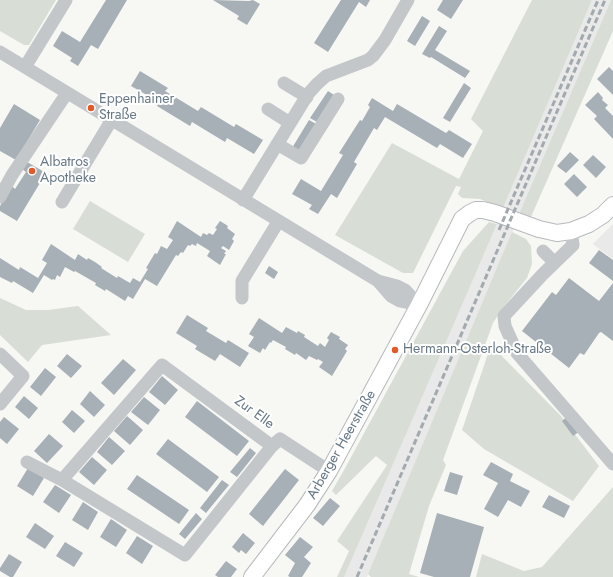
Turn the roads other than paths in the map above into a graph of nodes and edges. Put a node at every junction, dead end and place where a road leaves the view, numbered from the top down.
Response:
1 (66, 0) edge
2 (408, 0) edge
3 (0, 52) edge
4 (25, 67) junction
5 (284, 83) dead end
6 (68, 93) junction
7 (307, 97) junction
8 (338, 99) dead end
9 (268, 109) dead end
10 (111, 121) junction
11 (290, 123) junction
12 (277, 144) junction
13 (0, 196) edge
14 (243, 200) junction
15 (62, 202) dead end
16 (613, 205) edge
17 (278, 222) junction
18 (571, 231) junction
19 (543, 250) dead end
20 (554, 262) junction
21 (242, 298) dead end
22 (419, 305) junction
23 (0, 354) edge
24 (0, 404) edge
25 (272, 446) junction
26 (27, 462) dead end
27 (613, 464) edge
28 (329, 471) junction
29 (62, 480) junction
30 (252, 577) edge

1 - 4 street
2 - 7 street
3 - 4 street
4 - 6 street
5 - 7 street
6 - 10 street
6 - 13 street
7 - 11 street
8 - 12 street
9 - 11 street
10 - 14 street
10 - 15 street
11 - 12 street
12 - 14 street
14 - 17 street
16 - 18 main road, Arberger Heerstraße
17 - 21 street
17 - 22 street
18 - 20 street
18 - 22 main road, Arberger Heerstraße
19 - 20 street
20 - 27 street
22 - 28 main road, Arberger Heerstraße
23 - 24 street
25 - 28 street, Zur Elle
25 - 29 street
25 - 29 street, Zur Elle
26 - 29 street
28 - 30 main road, Arberger Heerstraße

